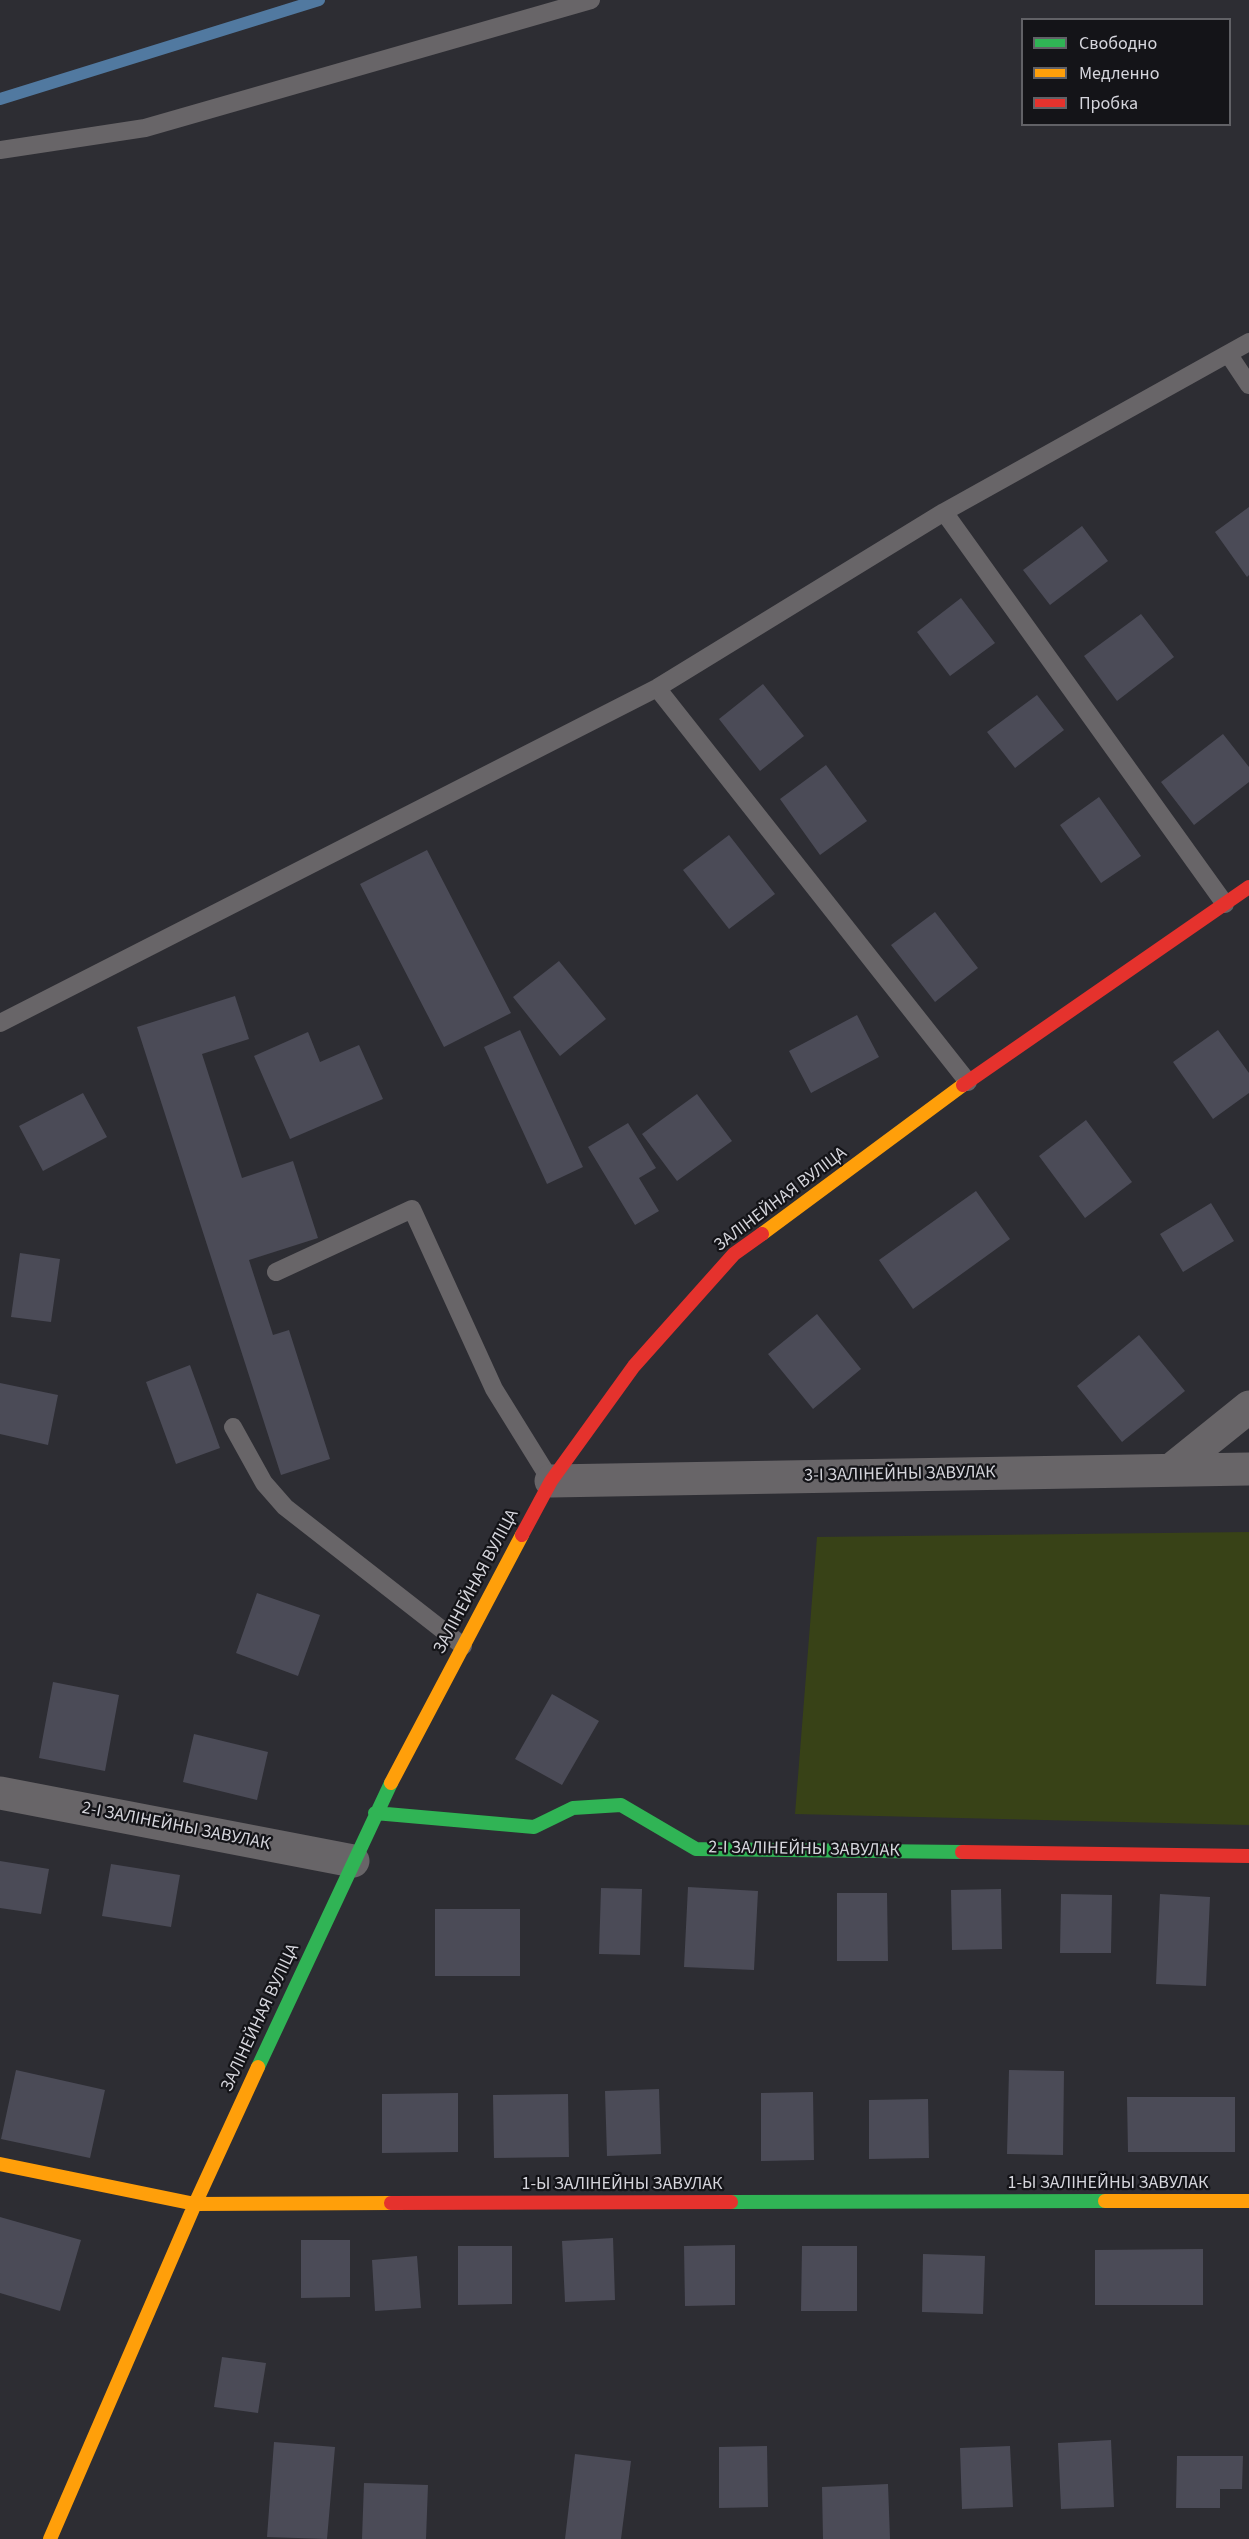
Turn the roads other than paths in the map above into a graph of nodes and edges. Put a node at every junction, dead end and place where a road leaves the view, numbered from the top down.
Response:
1 (591, 0) edge
2 (0, 150) edge
3 (1249, 342) edge
4 (1229, 355) junction
5 (1249, 385) edge
6 (944, 512) junction
7 (657, 688) junction
8 (1249, 887) edge
9 (1225, 904) junction
10 (0, 1023) edge
11 (968, 1082) junction
12 (276, 1272) dead end
13 (1249, 1407) edge
14 (233, 1427) dead end
15 (1172, 1469) junction
16 (1249, 1469) edge
17 (551, 1481) junction
18 (463, 1646) junction
19 (0, 1793) edge
20 (375, 1813) junction
21 (1249, 1856) edge
22 (353, 1861) junction
23 (0, 2164) edge
24 (1249, 2201) edge
25 (195, 2204) junction
26 (50, 2539) edge

1 - 2 lane
3 - 4 lane
4 - 5 lane
4 - 6 lane
6 - 7 lane
6 - 9 lane
7 - 10 lane
7 - 11 lane
8 - 9 street, ЗАЛІНЕЙНАЯ ВУЛІЦА
9 - 11 street, ЗАЛІНЕЙНАЯ ВУЛІЦА
11 - 17 street, ЗАЛІНЕЙНАЯ ВУЛІЦА
12 - 17 lane
13 - 15 street
14 - 18 lane
15 - 16 street, 3-І ЗАЛІНЕЙНЫ ЗАВУЛАК
15 - 17 street, 3-І ЗАЛІНЕЙНЫ ЗАВУЛАК
17 - 18 street, ЗАЛІНЕЙНАЯ ВУЛІЦА
18 - 20 street, ЗАЛІНЕЙНАЯ ВУЛІЦА
19 - 22 street, 2-І ЗАЛІНЕЙНЫ ЗАВУЛАК
20 - 21 street, 2-І ЗАЛІНЕЙНЫ ЗАВУЛАК
20 - 22 street, ЗАЛІНЕЙНАЯ ВУЛІЦА
22 - 25 street, ЗАЛІНЕЙНАЯ ВУЛІЦА
23 - 25 street, 1-Ы ЗАЛІНЕЙНЫ ЗАВУЛАК
24 - 25 street, 1-Ы ЗАЛІНЕЙНЫ ЗАВУЛАК
25 - 26 street, ЗАЛІНЕЙНАЯ ВУЛІЦА

